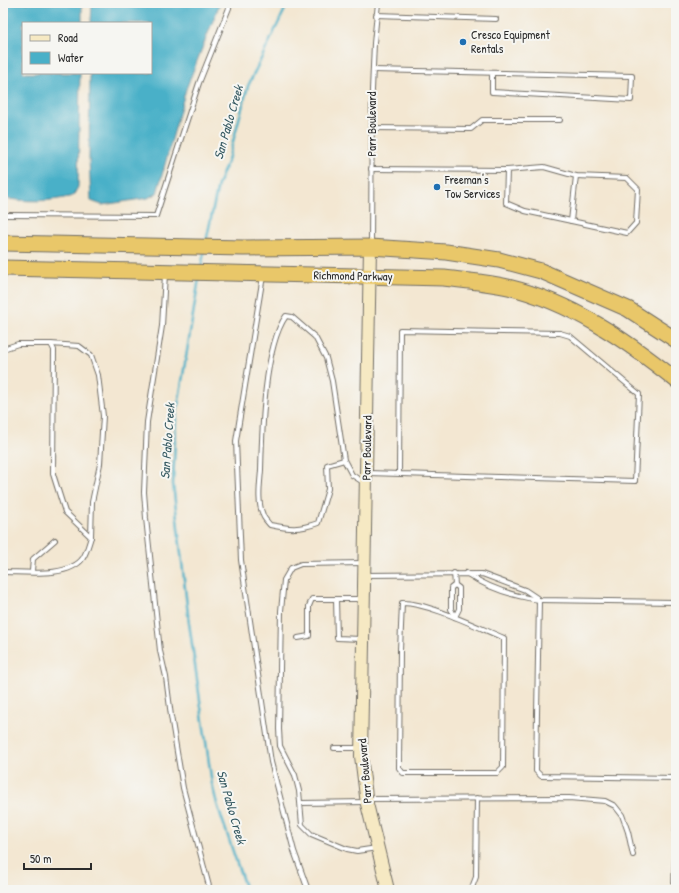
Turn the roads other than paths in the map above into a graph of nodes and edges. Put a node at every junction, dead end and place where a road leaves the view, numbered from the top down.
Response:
1 (231, 3) edge
2 (378, 3) edge
3 (376, 15) junction
4 (496, 19) dead end
5 (373, 70) junction
6 (492, 73) junction
7 (560, 120) dead end
8 (372, 128) junction
9 (372, 169) junction
10 (507, 170) junction
11 (576, 176) junction
12 (3, 215) edge
13 (571, 221) junction
14 (3, 243) edge
15 (370, 247) junction
16 (3, 268) edge
17 (165, 271) junction
18 (264, 273) junction
19 (371, 276) junction
20 (676, 340) edge
21 (51, 344) junction
22 (3, 349) edge
23 (676, 380) edge
24 (344, 460) junction
25 (399, 473) junction
26 (367, 478) junction
27 (91, 537) junction
28 (55, 540) dead end
29 (365, 569) junction
30 (3, 572) edge
31 (32, 572) junction
32 (454, 573) junction
33 (466, 573) junction
34 (455, 585) junction
35 (336, 599) junction
36 (364, 599) junction
37 (539, 600) junction
38 (676, 602) edge
39 (455, 618) junction
40 (298, 638) dead end
41 (364, 639) junction
42 (334, 748) dead end
43 (361, 748) junction
44 (676, 778) edge
45 (477, 798) junction
46 (366, 800) junction
47 (301, 803) junction
48 (676, 824) edge
49 (377, 848) junction
50 (633, 855) dead end
51 (210, 890) edge
52 (308, 890) edge
53 (388, 890) edge
54 (471, 890) edge
55 (674, 890) edge

1 - 12 lane
2 - 3 lane, Parr Boulevard
3 - 4 lane
3 - 5 lane, Parr Boulevard
5 - 6 lane
5 - 8 lane, Parr Boulevard
6 - 6 lane
7 - 8 lane
8 - 9 lane, Parr Boulevard
9 - 10 lane
9 - 15 lane, Parr Boulevard
10 - 11 lane
10 - 13 lane
11 - 13 lane
11 - 13 lane
14 - 15 highway
15 - 19 street, Parr Boulevard
15 - 20 highway
16 - 17 highway, Richmond Parkway
17 - 18 highway, Richmond Parkway
17 - 51 lane
18 - 19 highway, Richmond Parkway
18 - 52 lane
19 - 23 highway, Richmond Parkway
19 - 26 street, Parr Boulevard
21 - 22 lane
21 - 27 lane
21 - 27 lane
24 - 24 lane
24 - 26 lane
25 - 25 lane
25 - 26 lane
26 - 29 street, Parr Boulevard
27 - 31 lane
28 - 31 lane
29 - 32 lane
29 - 36 street, Parr Boulevard
29 - 47 lane
30 - 31 lane
32 - 33 lane
32 - 34 lane
33 - 37 lane
33 - 37 lane
34 - 39 lane
34 - 39 lane
35 - 36 lane
35 - 40 lane
35 - 41 lane
36 - 41 street, Parr Boulevard
37 - 38 lane
37 - 44 lane
39 - 39 lane
41 - 43 street, Parr Boulevard
42 - 43 lane
43 - 46 street, Parr Boulevard
45 - 46 lane
45 - 50 lane
45 - 54 lane
46 - 47 lane
46 - 49 street, Parr Boulevard
47 - 49 lane
48 - 55 lane
49 - 53 street, Parr Boulevard

